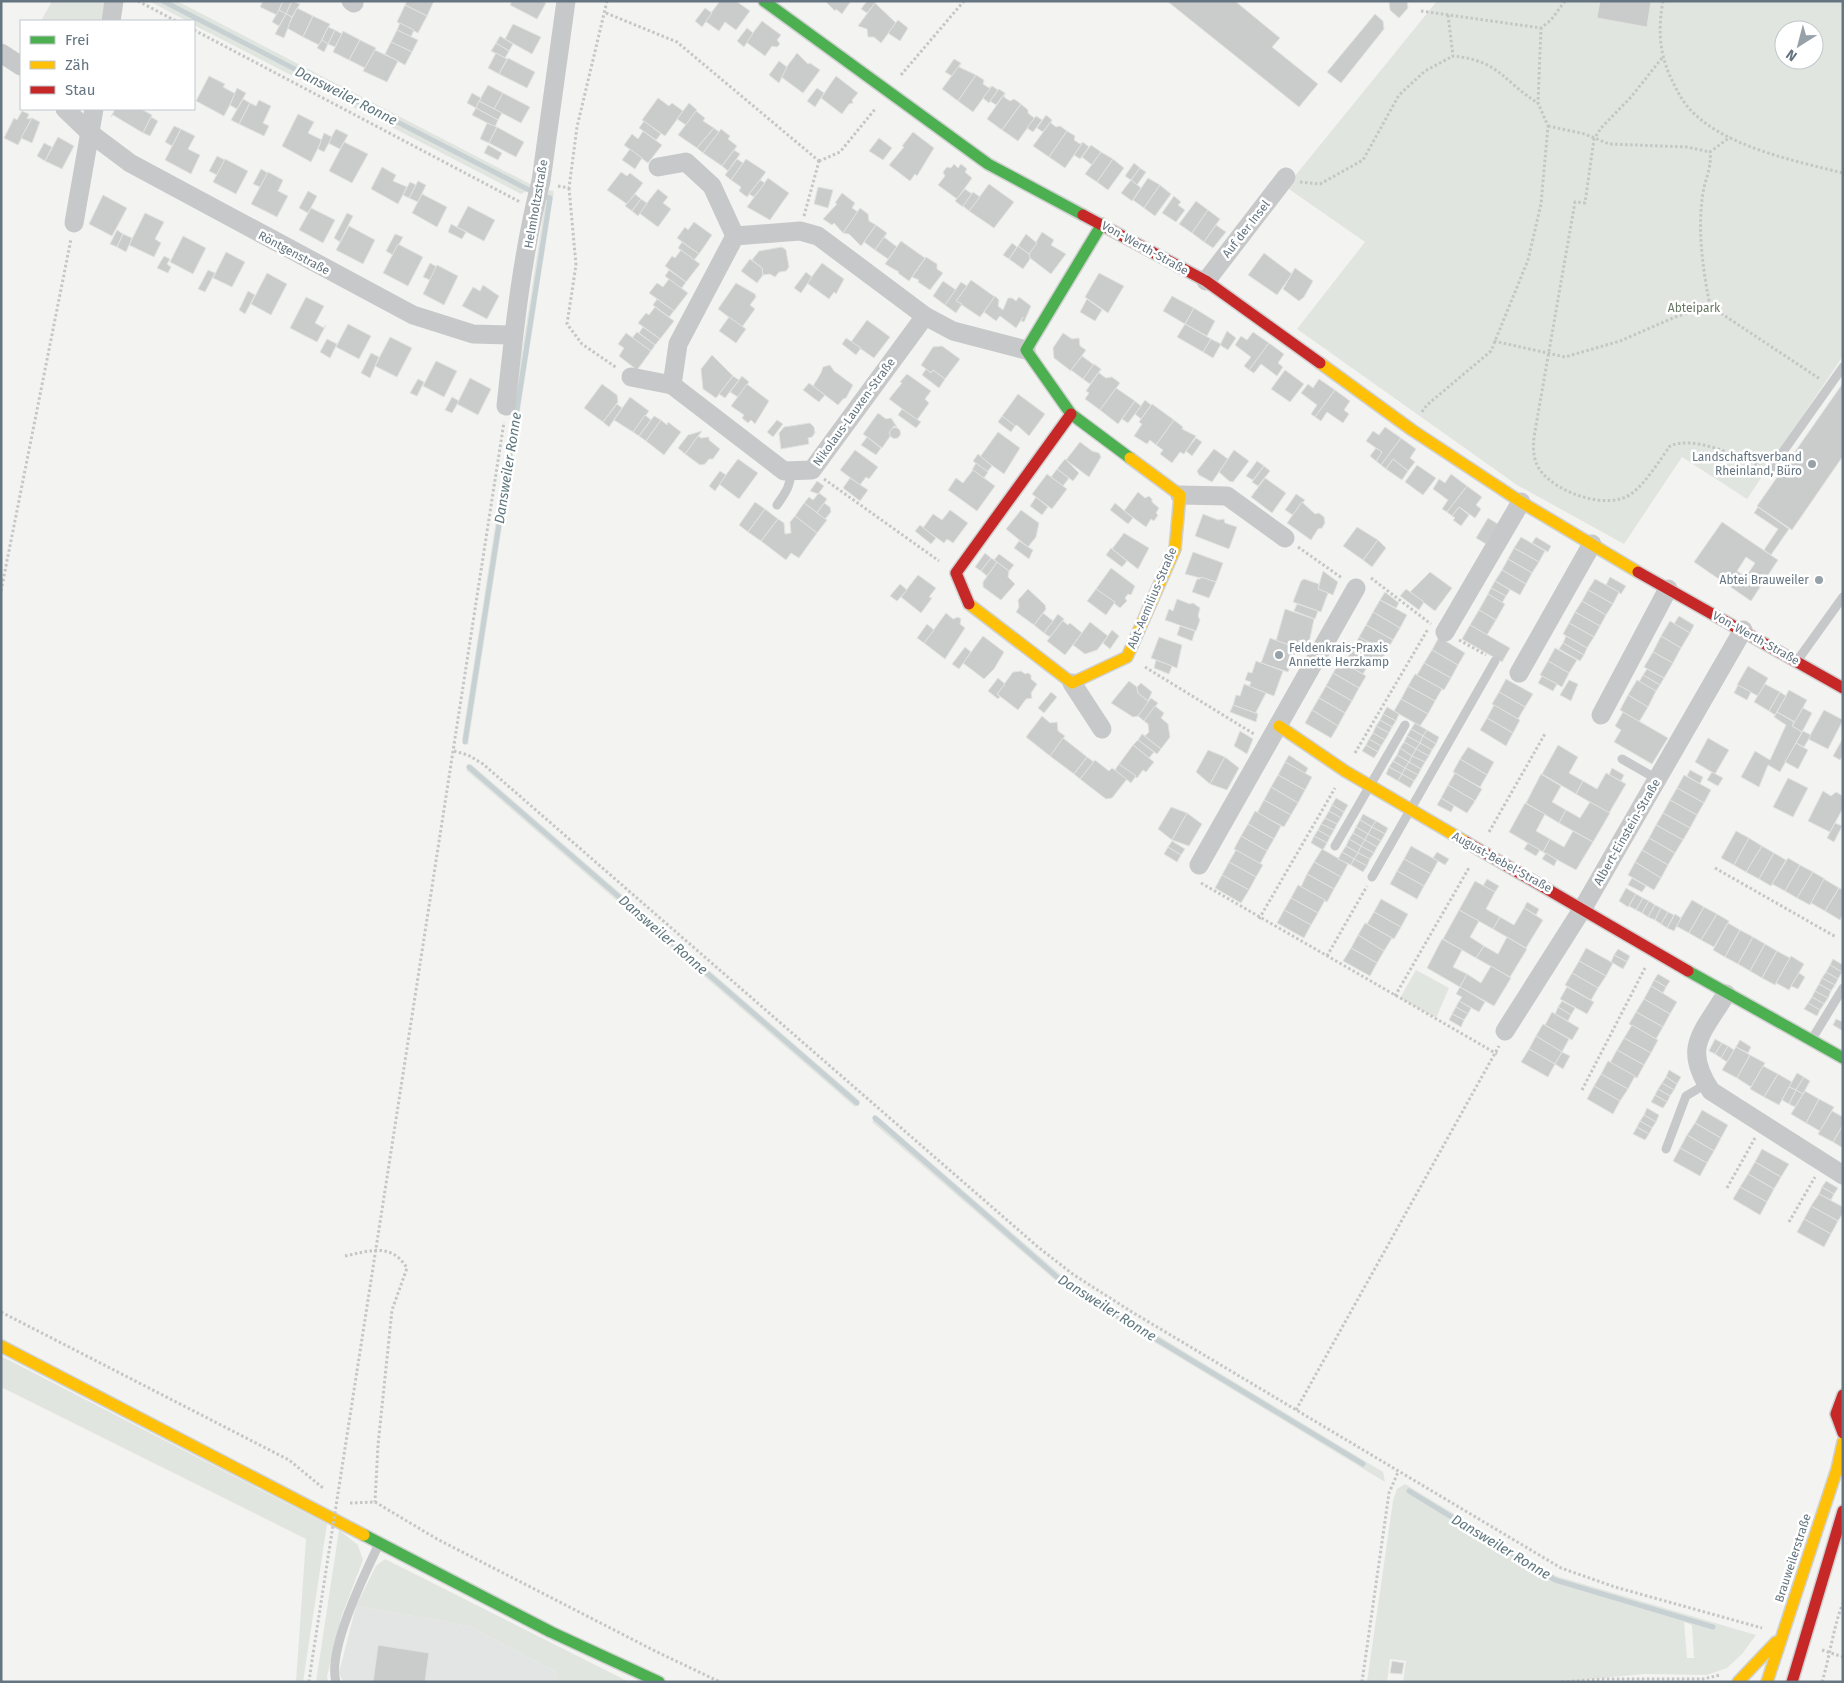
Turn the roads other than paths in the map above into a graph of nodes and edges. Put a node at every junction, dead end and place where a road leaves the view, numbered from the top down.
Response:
1 (114, 1) edge
2 (566, 1) edge
3 (764, 1) edge
4 (111, 20) edge
5 (1, 53) edge
6 (20, 65) edge
7 (66, 110) edge
8 (94, 110) edge
9 (90, 133) junction
10 (658, 167) dead end
11 (1286, 178) road end
12 (74, 223) road end
13 (1102, 224) junction
14 (735, 236) junction
15 (1206, 281) junction
16 (926, 316) junction
17 (513, 335) junction
18 (1026, 350) junction
19 (1843, 367) edge
20 (631, 377) road end
21 (672, 385) junction
22 (506, 406) road end
23 (1072, 414) junction
24 (790, 470) junction
25 (1770, 470) road end
26 (1180, 495) junction
27 (1521, 502) junction
28 (777, 505) dead end
29 (1285, 538) road end
30 (1592, 544) junction
31 (1356, 588) road end
32 (1668, 589) junction
33 (1843, 598) edge
34 (1438, 628) road end
35 (1743, 630) junction
36 (1495, 661) dead end
37 (1797, 661) junction
38 (1519, 673) dead end
39 (1072, 683) junction
40 (1843, 688) edge
41 (1601, 714) dead end
42 (1405, 725) dead end
43 (1279, 726) junction
44 (1102, 729) dead end
45 (1622, 759) dead end
46 (1657, 779) junction
47 (1369, 785) junction
48 (1410, 810) junction
49 (1335, 846) dead end
50 (1199, 865) road end
51 (1372, 877) road end
52 (1583, 908) junction
53 (1843, 988) edge
54 (1726, 994) junction
55 (1505, 1031) road end
56 (1811, 1040) junction
57 (1843, 1058) edge
58 (1706, 1084) junction
59 (1666, 1149) dead end
60 (1843, 1175) edge
61 (1, 1346) edge
62 (1843, 1394) edge
63 (1843, 1433) edge
64 (1843, 1442) edge
65 (1843, 1511) edge
66 (380, 1542) junction
67 (1782, 1636) junction
68 (1739, 1681) edge
69 (336, 1682) edge
70 (659, 1682) edge
71 (1768, 1682) edge
72 (1792, 1682) edge

1 - 4 street
2 - 17 street, Helmholtzstraße
3 - 13 street, Von-Werth-Straße
5 - 6 street
7 - 9 street, Röntgenstraße
8 - 9 street
9 - 12 street
9 - 17 street, Röntgenstraße
10 - 14 street
11 - 15 street, Auf der Insel
13 - 15 street, Von-Werth-Straße
13 - 18 street
14 - 16 street
14 - 21 street
15 - 27 street, Von-Werth-Straße
16 - 18 street
16 - 24 street, Nikolaus-Lauxen-Straße
17 - 22 street, Helmholtzstraße
18 - 23 street
19 - 25 lane
20 - 21 street, Nikolaus-Lauxen-Straße
21 - 24 street, Nikolaus-Lauxen-Straße
23 - 26 street
23 - 39 street
24 - 28 lane
26 - 29 street
26 - 39 street, Abt-Aemilius-Straße
27 - 30 street, Von-Werth-Straße
27 - 34 street
30 - 32 street, Von-Werth-Straße
30 - 38 street
31 - 43 street
32 - 35 street, Von-Werth-Straße
32 - 41 street
33 - 37 lane
35 - 37 street, Von-Werth-Straße
35 - 46 street, Albert-Einstein-Straße
36 - 48 lane
37 - 40 street, Von-Werth-Straße
39 - 44 street
42 - 47 lane
43 - 47 street, August-Bebel-Straße
43 - 50 street
45 - 46 lane
46 - 52 street, Albert-Einstein-Straße
47 - 48 street, August-Bebel-Straße
47 - 49 lane
48 - 51 lane
48 - 52 street, August-Bebel-Straße
52 - 54 street, August-Bebel-Straße
52 - 55 street, Albert-Einstein-Straße
53 - 56 lane
54 - 56 street, August-Bebel-Straße
54 - 58 street
56 - 57 street, August-Bebel-Straße
58 - 59 lane
58 - 60 street
61 - 66 street
62 - 63 street
64 - 67 street, Brauweilerstraße
65 - 72 street
66 - 69 lane
66 - 70 street
67 - 68 street
67 - 71 street, Brauweilerstraße

